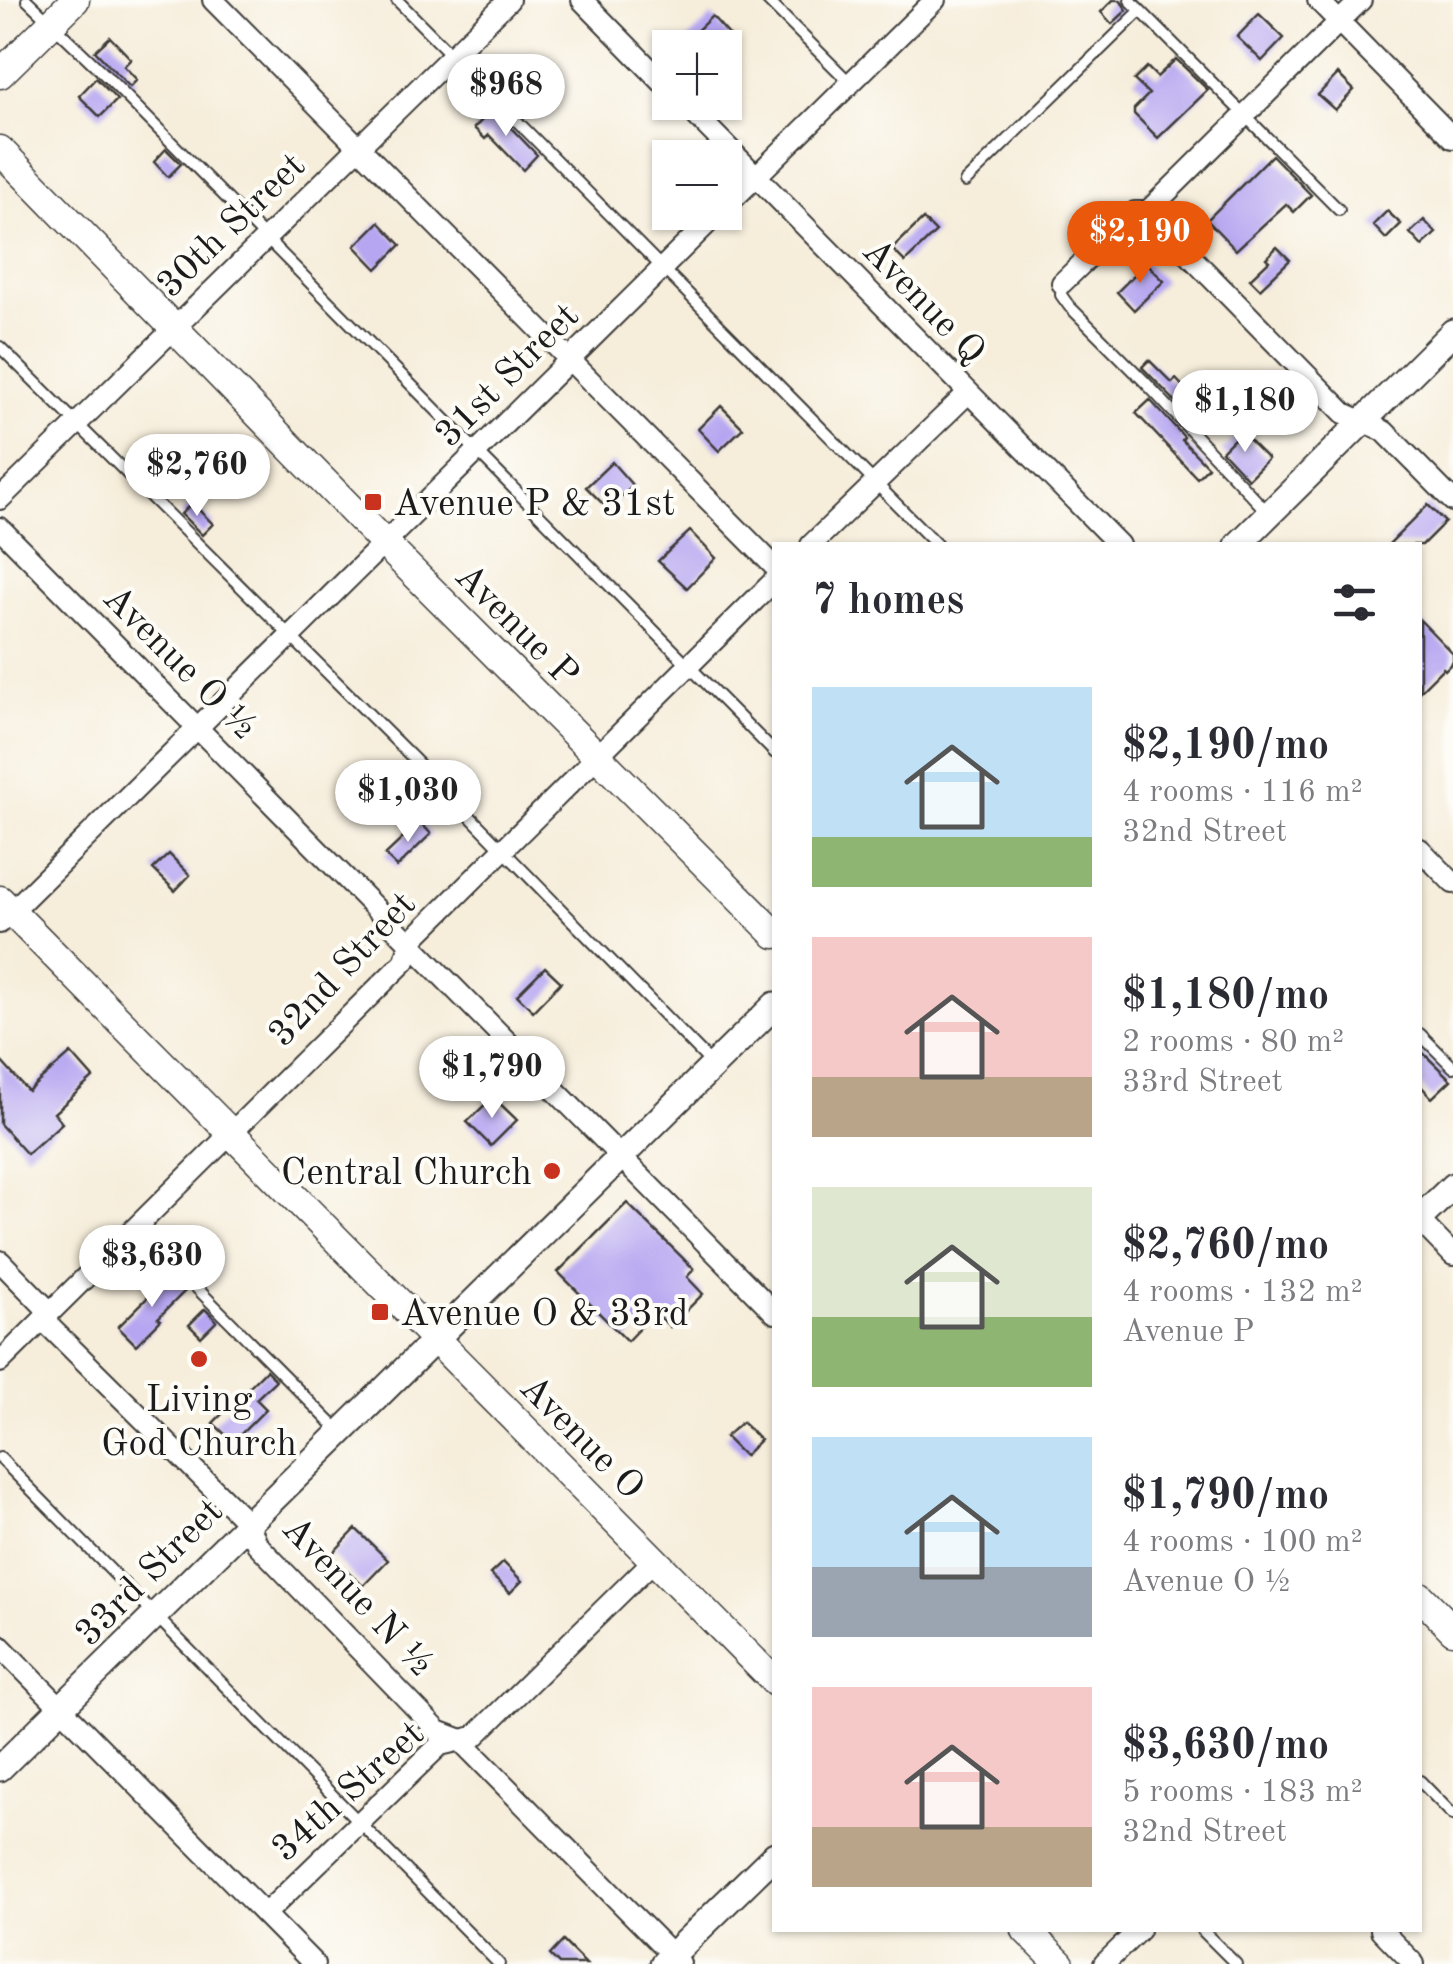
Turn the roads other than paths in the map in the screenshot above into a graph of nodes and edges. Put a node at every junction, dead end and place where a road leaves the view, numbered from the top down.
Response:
1 (26, 0) edge
2 (74, 0) edge
3 (213, 0) edge
4 (397, 0) edge
5 (509, 0) edge
6 (582, 0) edge
7 (767, 0) edge
8 (934, 0) edge
9 (1130, 0) edge
10 (1318, 0) edge
11 (1361, 0) edge
12 (1140, 10) junction
13 (1339, 22) junction
14 (50, 24) junction
15 (453, 56) junction
16 (652, 72) edge
17 (0, 74) edge
18 (850, 84) junction
19 (1245, 115) junction
20 (701, 120) edge
21 (1453, 138) edge
22 (359, 148) junction
23 (0, 150) edge
24 (756, 176) junction
25 (965, 182) dead end
26 (742, 190) edge
27 (1339, 210) dead end
28 (1147, 212) junction
29 (701, 230) edge
30 (264, 238) junction
31 (662, 268) junction
32 (1062, 284) joint
33 (174, 327) junction
34 (1453, 332) edge
35 (0, 347) edge
36 (570, 360) junction
37 (968, 392) junction
38 (77, 422) junction
39 (1364, 422) junction
40 (477, 452) junction
41 (875, 483) junction
42 (0, 500) edge
43 (1453, 500) edge
44 (1269, 514) junction
45 (0, 528) edge
46 (814, 542) edge
47 (934, 542) edge
48 (1116, 542) edge
49 (1241, 542) edge
50 (384, 544) junction
51 (772, 565) edge
52 (772, 583) edge
53 (292, 636) junction
54 (688, 665) junction
55 (198, 728) junction
56 (772, 750) edge
57 (596, 755) junction
58 (502, 850) junction
59 (1422, 852) edge
60 (1453, 883) edge
61 (4, 912) edge
62 (772, 931) edge
63 (410, 942) junction
64 (772, 1008) edge
65 (1422, 1036) edge
66 (714, 1066) junction
67 (1453, 1067) edge
68 (230, 1134) junction
69 (622, 1156) junction
70 (1453, 1186) edge
71 (1422, 1218) edge
72 (1422, 1222) edge
73 (137, 1228) junction
74 (1453, 1255) edge
75 (0, 1261) edge
76 (772, 1310) edge
77 (47, 1316) junction
78 (434, 1338) junction
79 (0, 1362) edge
80 (340, 1433) junction
81 (0, 1458) edge
82 (248, 1524) junction
83 (654, 1561) junction
84 (1422, 1598) edge
85 (155, 1616) junction
86 (1453, 1630) edge
87 (0, 1646) edge
88 (772, 1679) edge
89 (62, 1708) junction
90 (459, 1739) junction
91 (0, 1768) edge
92 (1422, 1783) edge
93 (1453, 1815) edge
94 (360, 1822) junction
95 (772, 1858) edge
96 (265, 1914) junction
97 (1028, 1932) edge
98 (1137, 1932) edge
99 (1204, 1932) edge
100 (1383, 1932) edge
101 (672, 1961) edge
102 (314, 1964) edge
103 (499, 1964) edge
104 (1060, 1964) edge
105 (1104, 1964) edge
106 (1236, 1964) edge
107 (1414, 1964) edge

1 - 14 lane
2 - 14 main road
3 - 22 street
4 - 15 lane
5 - 15 street, 30th Street
6 - 16 street
7 - 18 lane
8 - 18 street
9 - 12 lane
10 - 13 street
11 - 13 street
12 - 19 lane
12 - 25 lane
13 - 19 street
13 - 21 street
14 - 17 main road
14 - 30 lane
15 - 22 street, 30th Street
15 - 31 lane
18 - 24 street
19 - 27 lane
19 - 28 street
20 - 24 street, Avenue Q
22 - 30 street, 30th Street
22 - 36 street
23 - 33 main road, Avenue P
24 - 26 street
24 - 37 street, Avenue Q
28 - 32 street
28 - 39 street
29 - 31 street, 31st Street
30 - 33 street, 30th Street
30 - 40 lane
31 - 36 street, 31st Street
31 - 41 lane
32 - 44 lane
33 - 38 street, 30th Street
33 - 50 main road, Avenue P
34 - 39 street
35 - 38 lane
36 - 40 street, 31st Street
36 - 51 street
37 - 41 street
37 - 48 street, Avenue Q
38 - 42 street, 30th Street
38 - 53 lane
39 - 43 street
39 - 44 street
40 - 50 street, 31st Street
40 - 54 lane
41 - 46 street
41 - 47 lane
44 - 49 street
45 - 55 street, Avenue O ½
50 - 53 street, 31st Street
50 - 57 main road, Avenue P
52 - 54 street, 32nd Street
53 - 55 street, 31st Street
53 - 58 lane
54 - 56 lane
54 - 57 street, 32nd Street
55 - 61 street, 31st Street
55 - 63 street, Avenue O ½
57 - 58 street, 32nd Street
57 - 62 main road, Avenue P
58 - 63 street, 32nd Street
58 - 66 lane
59 - 60 street
61 - 68 main road, Avenue O
63 - 68 street, 32nd Street
63 - 69 street, Avenue O ½
64 - 66 street, 33rd Street
65 - 67 lane
66 - 69 street, 33rd Street
68 - 73 street, 32nd Street
68 - 78 main road, Avenue O
69 - 76 street, Avenue O ½
69 - 78 street, 33rd Street
70 - 71 street
72 - 74 street
73 - 77 street, 32nd Street
73 - 80 lane
75 - 77 street, Avenue N ½
77 - 79 street, 32nd Street
77 - 82 street, Avenue N ½
78 - 80 street, 33rd Street
78 - 83 main road, Avenue O
80 - 82 street, 33rd Street
81 - 85 lane
82 - 85 street, 33rd Street
82 - 90 street, Avenue N ½
83 - 88 main road, Avenue O
83 - 90 street, 34th Street
84 - 86 main road
85 - 89 street, 33rd Street
85 - 94 lane
87 - 89 street
89 - 91 street, 33rd Street
89 - 96 street
90 - 94 street, 34th Street
90 - 101 street, Avenue N ½
92 - 93 lane
94 - 96 street, 34th Street
94 - 103 lane
95 - 101 street
96 - 102 street
97 - 104 main road
98 - 105 street
99 - 106 lane
100 - 107 street

